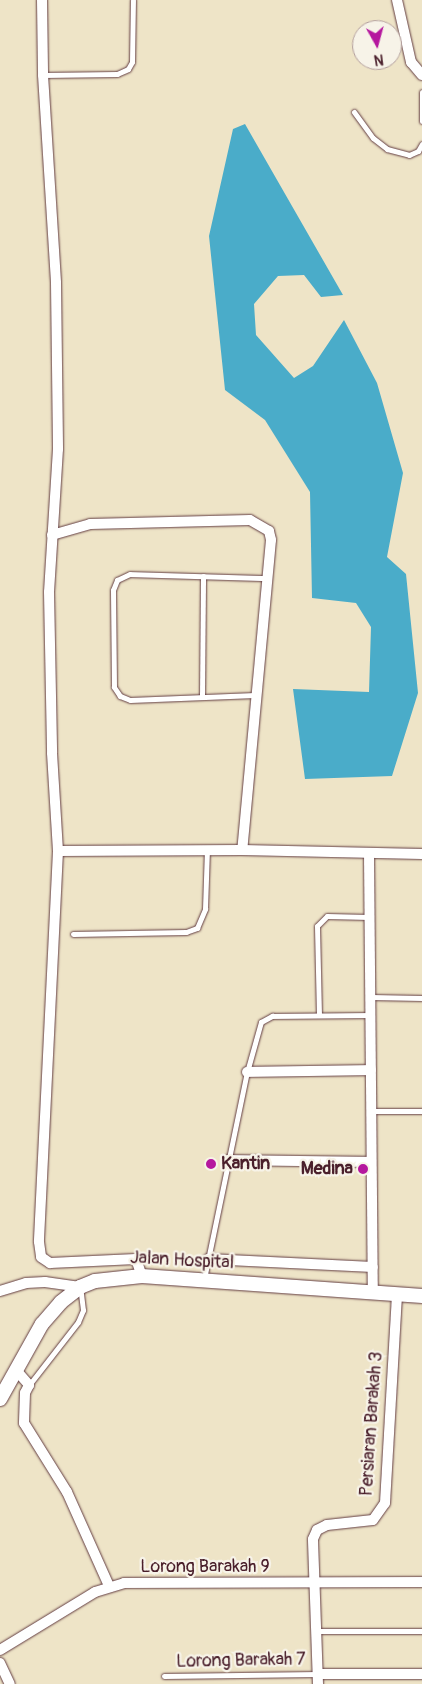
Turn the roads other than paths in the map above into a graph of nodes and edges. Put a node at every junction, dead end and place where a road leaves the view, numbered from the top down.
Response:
1 (42, 0) edge
2 (133, 0) edge
3 (397, 0) edge
4 (43, 75) junction
5 (422, 75) edge
6 (422, 92) edge
7 (354, 112) dead end
8 (422, 121) edge
9 (422, 144) edge
10 (52, 534) junction
11 (203, 576) junction
12 (267, 578) junction
13 (255, 694) junction
14 (202, 697) junction
15 (207, 850) junction
16 (242, 850) junction
17 (58, 851) junction
18 (369, 854) junction
19 (422, 854) edge
20 (369, 917) junction
21 (74, 934) dead end
22 (370, 997) junction
23 (422, 998) edge
24 (319, 1015) junction
25 (370, 1015) junction
26 (371, 1070) junction
27 (246, 1072) junction
28 (371, 1111) junction
29 (422, 1111) edge
30 (228, 1160) junction
31 (371, 1162) junction
32 (208, 1259) junction
33 (373, 1268) junction
34 (142, 1276) junction
35 (204, 1280) junction
36 (80, 1287) junction
37 (0, 1292) edge
38 (373, 1292) junction
39 (397, 1294) junction
40 (422, 1296) edge
41 (16, 1370) junction
42 (29, 1384) junction
43 (0, 1399) edge
44 (422, 1582) edge
45 (315, 1584) junction
46 (110, 1586) junction
47 (318, 1631) junction
48 (422, 1631) edge
49 (0, 1650) edge
50 (0, 1663) edge
51 (422, 1674) edge
52 (164, 1676) dead end
53 (318, 1679) edge
54 (10, 1684) edge

1 - 4 street
2 - 4 lane
3 - 5 street
4 - 10 street
6 - 8 lane
7 - 9 lane
10 - 12 street
10 - 17 street
11 - 12 lane
11 - 14 lane
11 - 14 lane
12 - 13 street
13 - 14 lane
13 - 16 street
15 - 16 street
15 - 17 street
15 - 21 lane
16 - 18 street
17 - 34 street
18 - 19 street
18 - 20 street
20 - 22 street
20 - 24 lane
22 - 23 lane
22 - 25 street
24 - 25 lane
24 - 27 lane
25 - 26 street
26 - 27 street
26 - 28 street
27 - 30 lane
28 - 29 lane
28 - 31 street
30 - 31 street
30 - 32 lane
31 - 33 street
32 - 33 street
32 - 35 lane
33 - 38 street
34 - 35 main road, Jalan Hospital
34 - 36 main road, Jalan Hospital
35 - 38 main road, Jalan Hospital
36 - 37 street
36 - 41 main road, Jalan Hospital
36 - 42 lane
38 - 39 main road, Jalan Hospital
39 - 40 main road, Jalan Hospital
39 - 45 street, Persiaran Barakah 3
41 - 42 street
41 - 43 main road, Jalan Hospital
42 - 46 street
44 - 45 street, Lorong Barakah 9
45 - 46 street, Lorong Barakah 9
45 - 47 street, Persiaran Barakah 3
46 - 49 street, Lorong Barakah 9
47 - 48 lane
47 - 53 street, Persiaran Barakah 3
50 - 54 street
51 - 53 street
52 - 53 lane, Lorong Barakah 7

